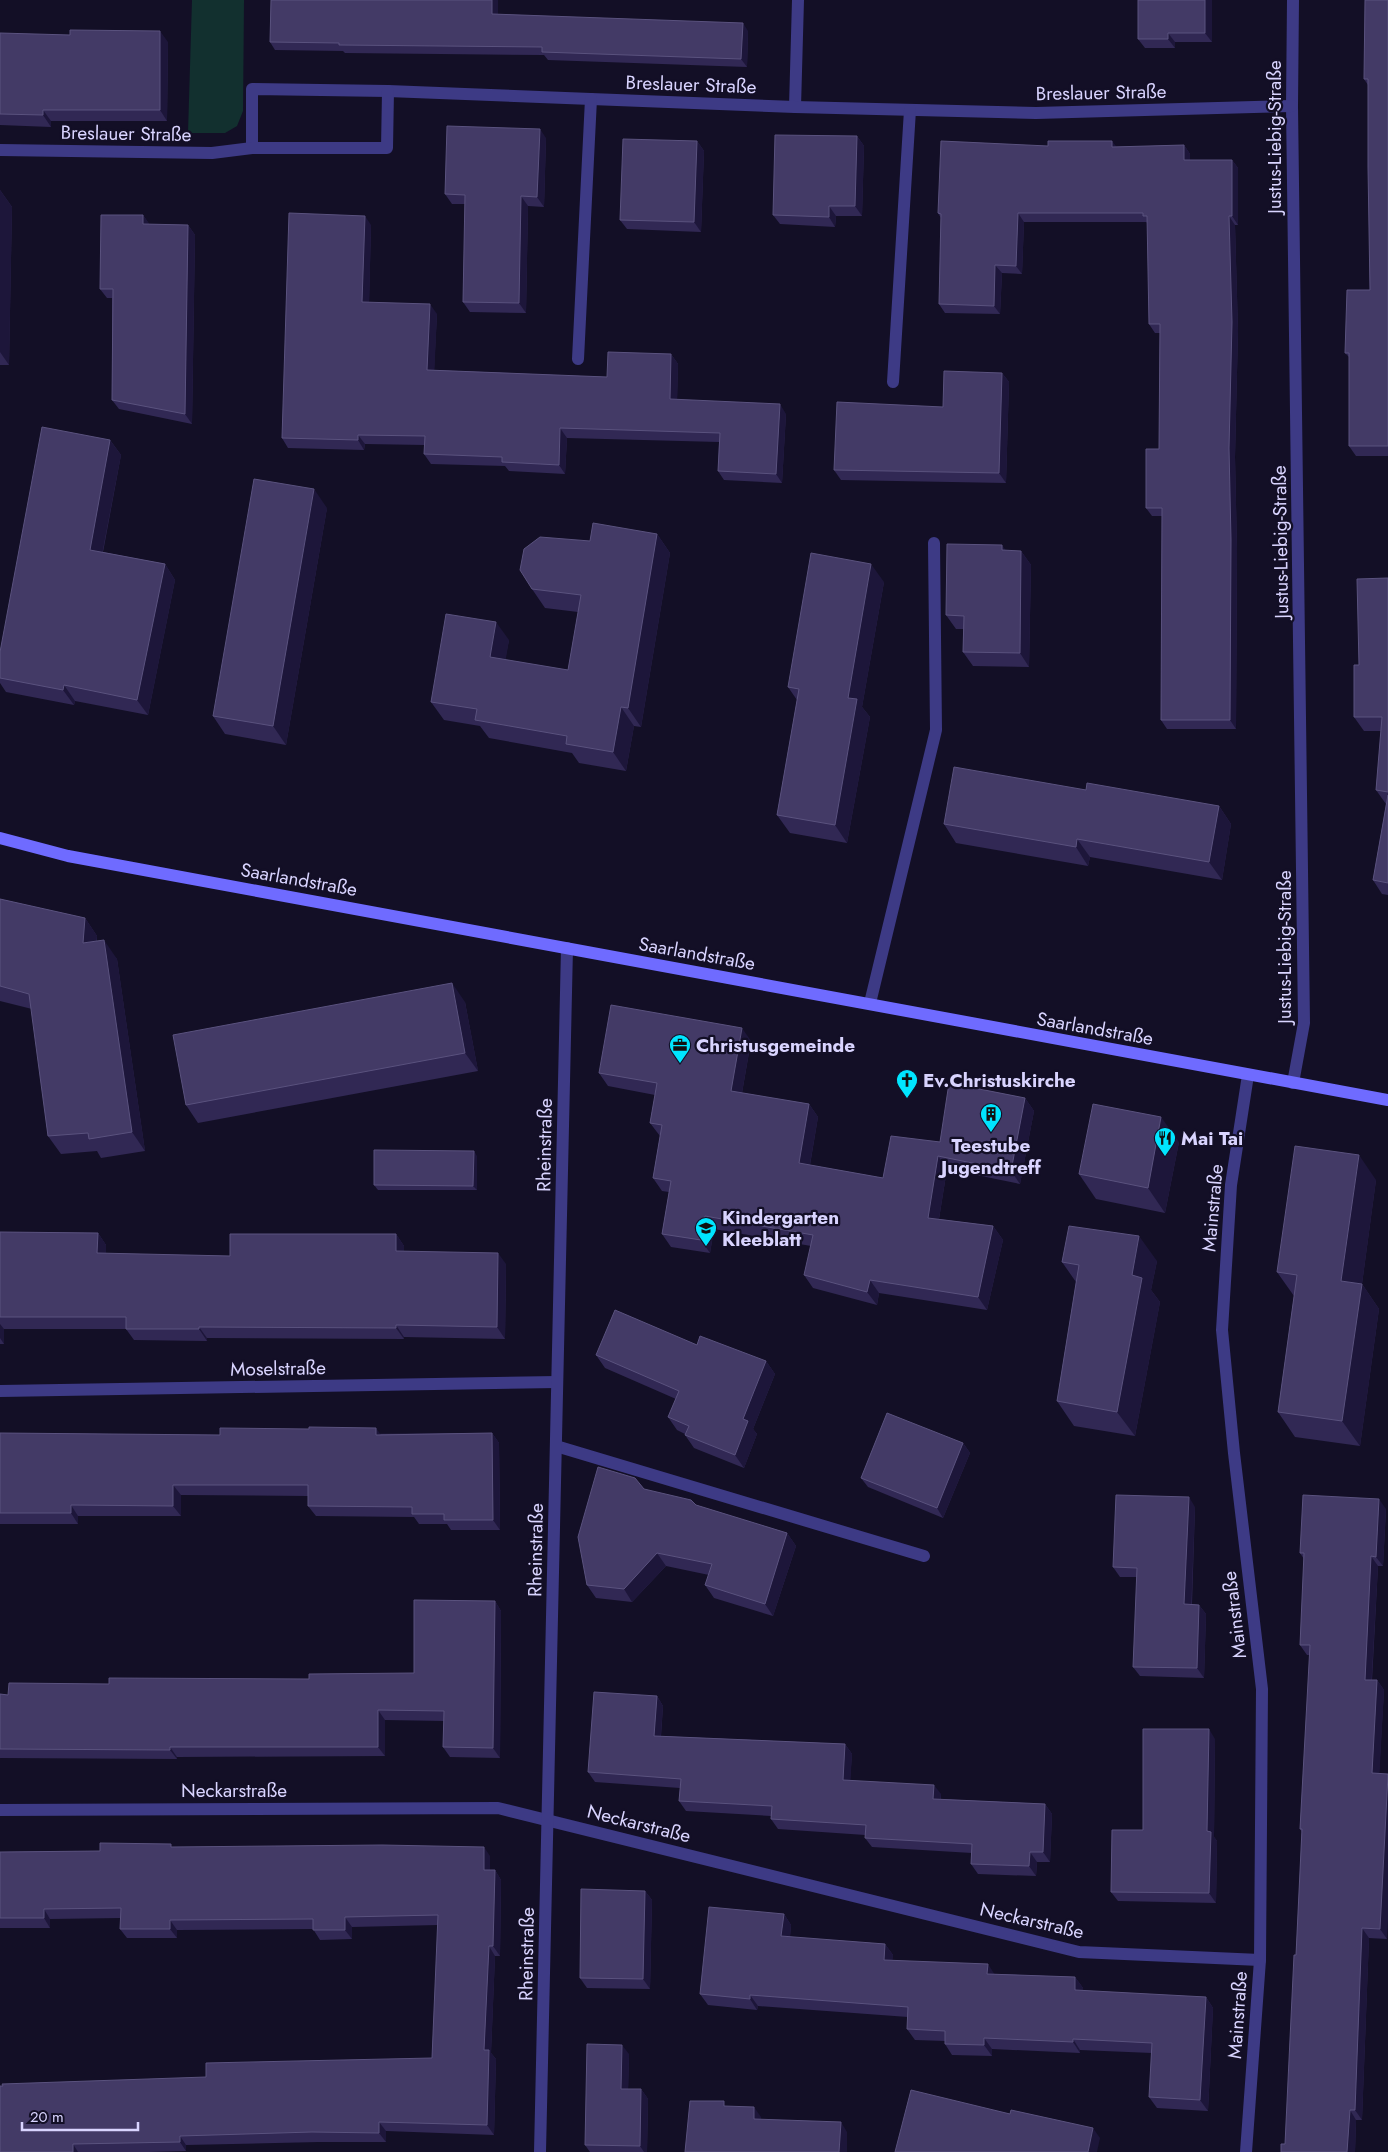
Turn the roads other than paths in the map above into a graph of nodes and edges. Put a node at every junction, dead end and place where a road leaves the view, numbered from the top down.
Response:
1 (798, 0) edge
2 (1293, 0) edge
3 (388, 91) junction
4 (591, 99) junction
5 (1292, 106) junction
6 (795, 107) junction
7 (910, 110) junction
8 (252, 148) junction
9 (0, 150) edge
10 (578, 359) dead end
11 (893, 382) dead end
12 (934, 543) dead end
13 (0, 838) edge
14 (567, 948) junction
15 (870, 1004) junction
16 (1248, 1075) junction
17 (1293, 1083) junction
18 (1388, 1100) edge
19 (557, 1382) junction
20 (0, 1391) edge
21 (556, 1446) junction
22 (924, 1556) dead end
23 (0, 1810) edge
24 (548, 1820) junction
25 (1260, 1960) junction
26 (540, 2152) edge
27 (1246, 2152) edge

1 - 6 street
2 - 5 street, Justus-Liebig-Straße
3 - 4 street, Breslauer Straße
3 - 8 street, Breslauer Straße
3 - 8 street, Breslauer Straße
4 - 6 street, Breslauer Straße
4 - 10 street
5 - 7 street, Breslauer Straße
5 - 17 street, Justus-Liebig-Straße
6 - 7 street, Breslauer Straße
7 - 11 street
8 - 9 street, Breslauer Straße
12 - 15 street
13 - 14 street, Saarlandstraße
14 - 15 street, Saarlandstraße
14 - 19 street, Rheinstraße
15 - 16 street, Saarlandstraße
16 - 17 street, Saarlandstraße
16 - 25 street, Mainstraße
17 - 18 street, Saarlandstraße
19 - 20 street, Moselstraße
19 - 21 street, Rheinstraße
21 - 22 street
21 - 24 street, Rheinstraße
23 - 24 street, Neckarstraße
24 - 25 street, Neckarstraße
24 - 26 street, Rheinstraße
25 - 27 street, Mainstraße

